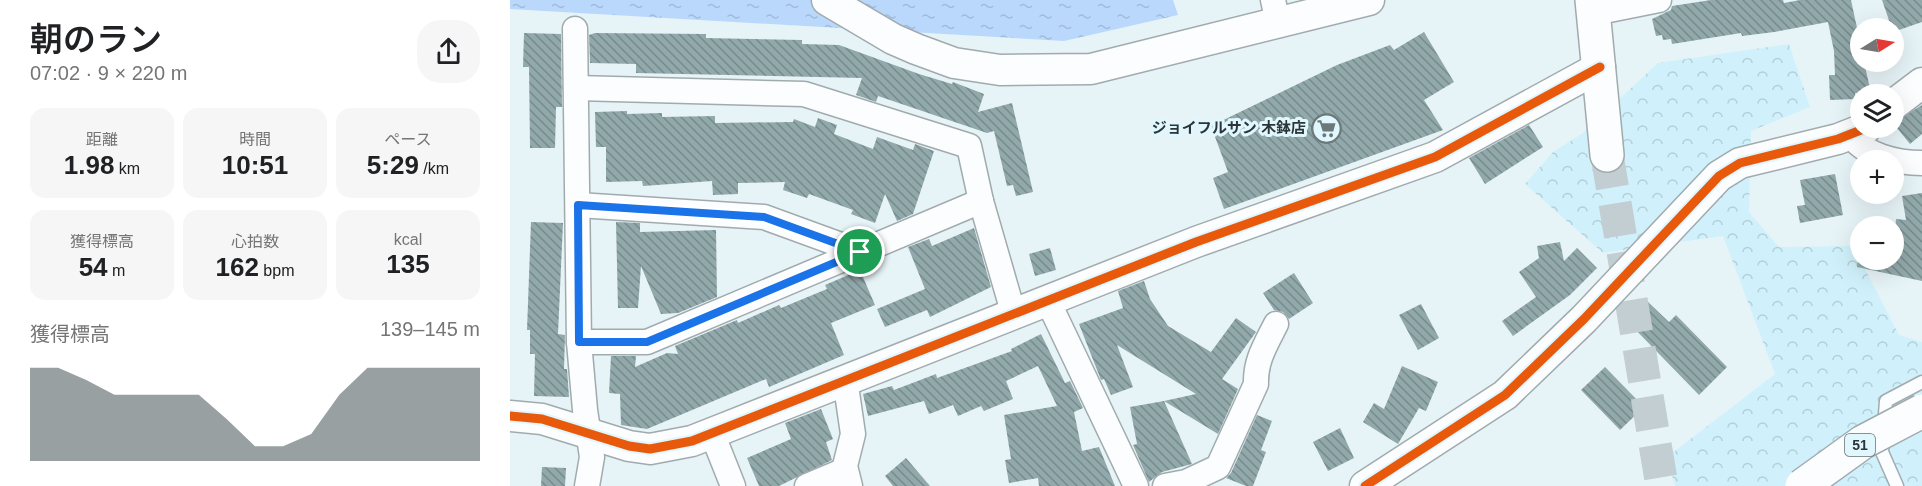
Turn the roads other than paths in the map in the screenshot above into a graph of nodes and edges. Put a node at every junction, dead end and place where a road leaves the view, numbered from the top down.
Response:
1 (828, 0) edge
2 (1369, 0) edge
3 (1659, 0) edge
4 (1593, 6) edge
5 (1275, 11) edge
6 (575, 29) dead end
7 (1600, 67) junction
8 (1922, 83) edge
9 (576, 88) junction
10 (1904, 97) edge
11 (1850, 133) edge
12 (1855, 138) edge
13 (1607, 155) tunnel mouth
14 (1922, 163) edge
15 (981, 201) junction
16 (578, 205) junction
17 (860, 252) junction
18 (1047, 299) junction
19 (1012, 312) junction
20 (1276, 324) dead end
21 (579, 342) junction
22 (845, 379) junction
23 (1922, 382) edge
24 (1922, 411) edge
25 (510, 416) edge
26 (589, 433) junction
27 (712, 433) junction
28 (847, 478) edge
29 (587, 486) edge
30 (734, 486) edge
31 (807, 486) edge
32 (1136, 486) edge
33 (1165, 486) edge
34 (1365, 486) edge
35 (1802, 486) edge
36 (1897, 486) edge

1 - 5 street
2 - 5 street
3 - 4 street
4 - 7 main road
6 - 9 street
7 - 13 main road
7 - 18 street
8 - 10 street
9 - 15 street
9 - 16 street
11 - 34 street
12 - 14 street
15 - 17 street
15 - 19 street
16 - 17 street
16 - 21 street
17 - 21 street
18 - 19 street
18 - 32 street
19 - 22 street
20 - 33 street
21 - 26 street
22 - 27 street
22 - 28 street
23 - 36 lane
24 - 35 main road, 51, bridge
25 - 26 street
26 - 27 street
26 - 29 street
27 - 30 street
28 - 31 street

